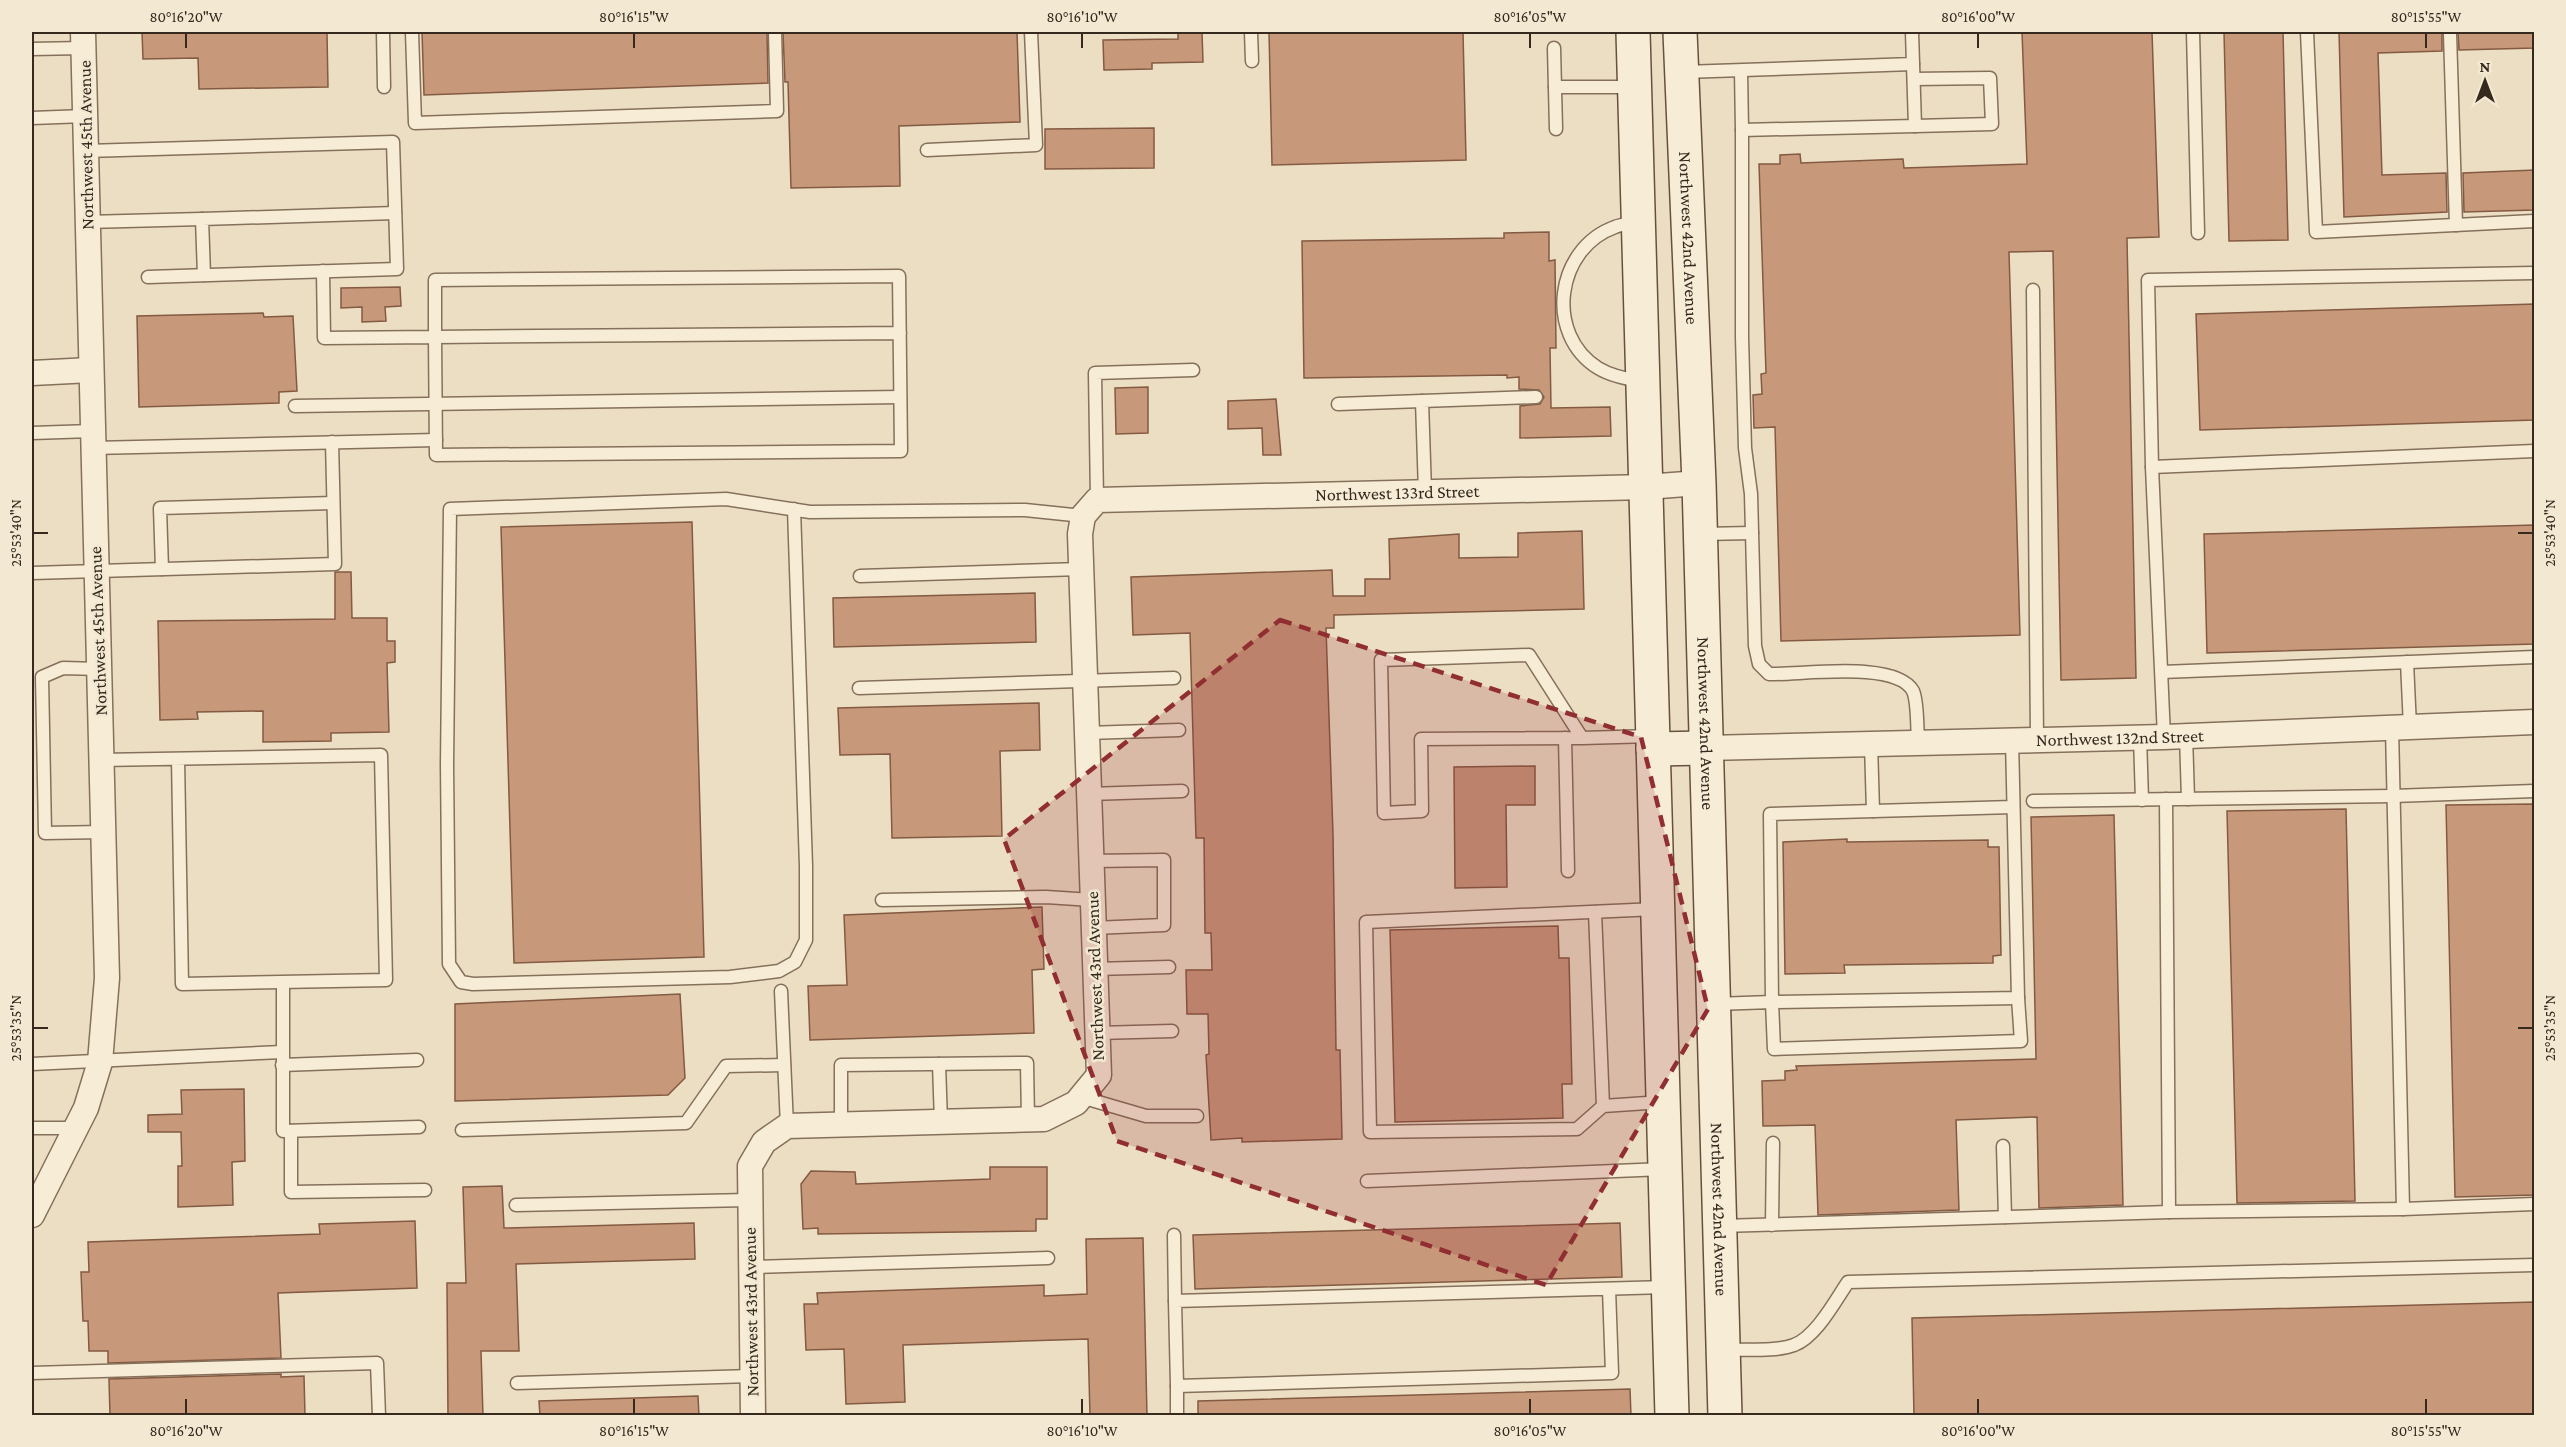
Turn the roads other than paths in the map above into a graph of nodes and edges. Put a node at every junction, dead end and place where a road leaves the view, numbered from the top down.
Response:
1 (383, 32) edge
2 (412, 32) edge
3 (775, 32) edge
4 (1031, 32) edge
5 (1251, 32) edge
6 (1633, 32) edge
7 (1680, 32) edge
8 (1912, 32) edge
9 (2193, 32) edge
10 (2307, 32) edge
11 (2450, 34) dead end
12 (83, 40) edge
13 (1554, 48) dead end
14 (32, 49) edge
15 (1251, 60) dead end
16 (1913, 64) junction
17 (1741, 70) junction
18 (1682, 72) junction
19 (1914, 79) junction
20 (384, 87) dead end
21 (1555, 87) junction
22 (1635, 87) junction
23 (85, 116) junction
24 (32, 118) edge
25 (1915, 126) junction
26 (1556, 129) dead end
27 (1742, 130) junction
28 (927, 150) dead end
29 (86, 151) junction
30 (395, 213) junction
31 (202, 219) junction
32 (2535, 221) edge
33 (87, 222) junction
34 (1639, 222) junction
35 (2456, 225) junction
36 (2198, 233) dead end
37 (323, 271) junction
38 (2535, 273) edge
39 (204, 275) junction
40 (147, 277) dead end
41 (2033, 290) dead end
42 (900, 333) junction
43 (435, 337) junction
44 (91, 370) junction
45 (1193, 370) dead end
46 (32, 372) edge
47 (1643, 381) junction
48 (900, 397) junction
49 (1536, 398) dead end
50 (1422, 401) junction
51 (436, 403) junction
52 (1338, 404) dead end
53 (295, 406) dead end
54 (32, 433) edge
55 (93, 440) junction
56 (436, 440) junction
57 (332, 442) junction
58 (2535, 451) edge
59 (2152, 467) junction
60 (1699, 483) junction
61 (1646, 487) junction
62 (1425, 492) junction
63 (333, 503) junction
64 (1090, 508) junction
65 (794, 509) junction
66 (1752, 533) junction
67 (1700, 534) junction
68 (162, 569) junction
69 (1081, 569) junction
70 (96, 571) junction
71 (32, 573) edge
72 (860, 576) dead end
73 (2535, 657) edge
74 (2407, 662) junction
75 (99, 669) junction
76 (2162, 672) junction
77 (1174, 678) dead end
78 (1085, 682) junction
79 (859, 688) dead end
80 (2535, 722) edge
81 (2401, 727) junction
82 (1179, 730) dead end
83 (1087, 733) junction
84 (2163, 736) junction
85 (1565, 738) junction
86 (1582, 738) junction
87 (2012, 740) junction
88 (2037, 740) junction
89 (1653, 742) junction
90 (1917, 742) junction
91 (1871, 744) junction
92 (1706, 748) junction
93 (177, 759) junction
94 (101, 760) junction
95 (1182, 791) dead end
96 (2535, 791) edge
97 (1089, 794) junction
98 (2393, 796) junction
99 (2166, 799) junction
100 (2188, 799) junction
101 (2142, 800) junction
102 (2033, 801) dead end
103 (2013, 807) junction
104 (1873, 811) junction
105 (103, 832) junction
106 (1091, 861) junction
107 (1568, 871) dead end
108 (882, 900) dead end
109 (1092, 900) junction
110 (1658, 909) junction
111 (1595, 912) junction
112 (1094, 928) junction
113 (1169, 967) dead end
114 (1095, 969) junction
115 (283, 983) junction
116 (781, 991) dead end
117 (2018, 998) junction
118 (1772, 1002) junction
119 (1713, 1004) junction
120 (1172, 1031) dead end
121 (1097, 1033) junction
122 (282, 1059) junction
123 (417, 1060) dead end
124 (100, 1062) junction
125 (32, 1064) edge
126 (939, 1064) junction
127 (784, 1065) junction
128 (1081, 1097) junction
129 (1663, 1102) junction
130 (1603, 1106) junction
131 (1197, 1116) dead end
132 (1028, 1120) junction
133 (941, 1122) junction
134 (841, 1125) junction
135 (787, 1126) junction
136 (419, 1127) dead end
137 (32, 1128) edge
138 (76, 1128) junction
139 (462, 1130) dead end
140 (291, 1131) junction
141 (1773, 1143) dead end
142 (2003, 1146) dead end
143 (1665, 1169) junction
144 (1367, 1181) dead end
145 (424, 1190) dead end
146 (748, 1200) junction
147 (2535, 1204) edge
148 (516, 1205) dead end
149 (2403, 1209) junction
150 (2169, 1212) junction
151 (32, 1215) edge
152 (2005, 1217) junction
153 (1772, 1225) junction
154 (1719, 1227) junction
155 (1174, 1235) dead end
156 (1048, 1258) dead end
157 (2535, 1265) edge
158 (751, 1267) junction
159 (1668, 1287) junction
160 (1609, 1288) junction
161 (1175, 1301) junction
162 (1723, 1350) junction
163 (32, 1373) edge
164 (752, 1376) junction
165 (517, 1383) dead end
166 (1177, 1386) junction
167 (378, 1416) edge
168 (753, 1416) edge
169 (1177, 1416) edge
170 (1672, 1416) edge
171 (1725, 1416) edge

1 - 20 lane
2 - 3 lane
4 - 28 lane
5 - 15 lane
6 - 22 main road
7 - 18 main road, Northwest 42nd Avenue
8 - 16 lane
9 - 36 lane
10 - 35 lane
11 - 35 lane
12 - 14 lane
12 - 23 street, Northwest 45th Avenue
13 - 21 lane
16 - 17 lane
16 - 19 lane
17 - 18 lane
17 - 27 lane
18 - 60 main road, Northwest 42nd Avenue
19 - 25 lane
19 - 25 lane
21 - 22 lane
21 - 26 lane
22 - 34 main road
23 - 24 lane
23 - 29 street, Northwest 45th Avenue
25 - 27 lane
27 - 66 lane
29 - 30 lane
29 - 33 street, Northwest 45th Avenue
30 - 31 lane
30 - 37 lane
31 - 33 lane
31 - 39 lane
32 - 35 lane
33 - 44 street, Northwest 45th Avenue
34 - 47 main road
34 - 47 lane
37 - 39 lane
37 - 43 lane
38 - 59 lane
39 - 40 lane
41 - 88 lane
42 - 43 lane
42 - 43 lane
42 - 48 lane
43 - 51 lane
44 - 46 street
44 - 55 street, Northwest 45th Avenue
45 - 64 lane
47 - 61 main road
48 - 51 lane
48 - 56 lane
49 - 50 lane
50 - 52 lane
50 - 62 lane
51 - 53 lane
51 - 56 lane
54 - 55 lane
55 - 57 lane
55 - 70 street, Northwest 45th Avenue
56 - 57 lane
57 - 63 lane
58 - 59 lane
59 - 76 lane
60 - 61 street, Northwest 133rd Street
60 - 67 main road, Northwest 42nd Avenue
61 - 62 street, Northwest 133rd Street
61 - 89 main road
62 - 64 street, Northwest 133rd Street
63 - 68 lane
63 - 68 lane
64 - 65 lane
64 - 69 street, Northwest 43rd Avenue
65 - 65 lane
66 - 67 lane
66 - 90 lane
67 - 92 main road, Northwest 42nd Avenue
68 - 70 lane
69 - 72 lane
69 - 78 street, Northwest 43rd Avenue
70 - 71 lane
70 - 75 street, Northwest 45th Avenue
73 - 74 lane
74 - 76 lane
74 - 81 lane
75 - 94 street, Northwest 45th Avenue
75 - 105 lane
76 - 84 lane
77 - 78 lane
78 - 79 lane
78 - 83 street, Northwest 43rd Avenue
80 - 81 street, Northwest 132nd Street
81 - 84 street, Northwest 132nd Street
81 - 98 lane
82 - 83 lane
83 - 97 street, Northwest 43rd Avenue
84 - 88 street, Northwest 132nd Street
84 - 100 lane
84 - 101 lane
85 - 86 lane
85 - 86 lane
85 - 107 lane
86 - 89 lane
87 - 88 street, Northwest 132nd Street
87 - 90 street, Northwest 132nd Street
87 - 103 lane
89 - 92 main road
89 - 110 main road
90 - 91 street, Northwest 132nd Street
91 - 92 street, Northwest 132nd Street
91 - 104 lane
92 - 119 main road, Northwest 42nd Avenue
93 - 94 lane
93 - 115 lane
93 - 115 lane
94 - 105 street, Northwest 45th Avenue
95 - 97 lane
96 - 98 lane
97 - 106 street, Northwest 43rd Avenue
98 - 100 lane
98 - 149 lane
99 - 100 lane
99 - 101 lane
99 - 150 lane
101 - 102 lane
103 - 104 lane
103 - 117 lane
104 - 118 lane
105 - 124 street, Northwest 45th Avenue
106 - 109 street, Northwest 43rd Avenue
106 - 112 lane
108 - 109 lane
109 - 112 street, Northwest 43rd Avenue
110 - 111 lane
110 - 129 main road
111 - 130 lane
111 - 130 lane
112 - 114 street, Northwest 43rd Avenue
113 - 114 lane
114 - 121 street, Northwest 43rd Avenue
115 - 122 lane
116 - 127 lane
117 - 118 lane
117 - 118 lane
118 - 119 lane
119 - 154 main road, Northwest 42nd Avenue
120 - 121 lane
121 - 128 street, Northwest 43rd Avenue
122 - 123 lane
122 - 124 lane
122 - 140 lane
124 - 125 lane
124 - 138 street, Northwest 45th Avenue
126 - 132 lane
126 - 133 lane
126 - 134 lane
127 - 135 lane
127 - 139 lane
128 - 131 lane
128 - 132 street, Northwest 43rd Avenue
129 - 130 lane
129 - 143 main road
132 - 133 street, Northwest 43rd Avenue
133 - 134 street, Northwest 43rd Avenue
134 - 135 street, Northwest 43rd Avenue
135 - 146 street, Northwest 43rd Avenue
136 - 140 lane
137 - 138 lane
138 - 151 street, Northwest 45th Avenue
140 - 145 lane
141 - 153 lane
142 - 152 lane
143 - 144 lane
143 - 159 main road
146 - 148 lane
146 - 158 street, Northwest 43rd Avenue
147 - 149 lane
149 - 150 lane
150 - 152 lane
152 - 153 lane
153 - 154 lane
154 - 162 main road, Northwest 42nd Avenue
155 - 161 lane
156 - 158 lane
157 - 162 lane
158 - 164 street, Northwest 43rd Avenue
159 - 160 lane
159 - 170 main road
160 - 161 lane
160 - 166 lane
161 - 166 lane
162 - 171 main road, Northwest 42nd Avenue
163 - 167 lane
164 - 165 lane
164 - 168 street, Northwest 43rd Avenue
166 - 169 lane

